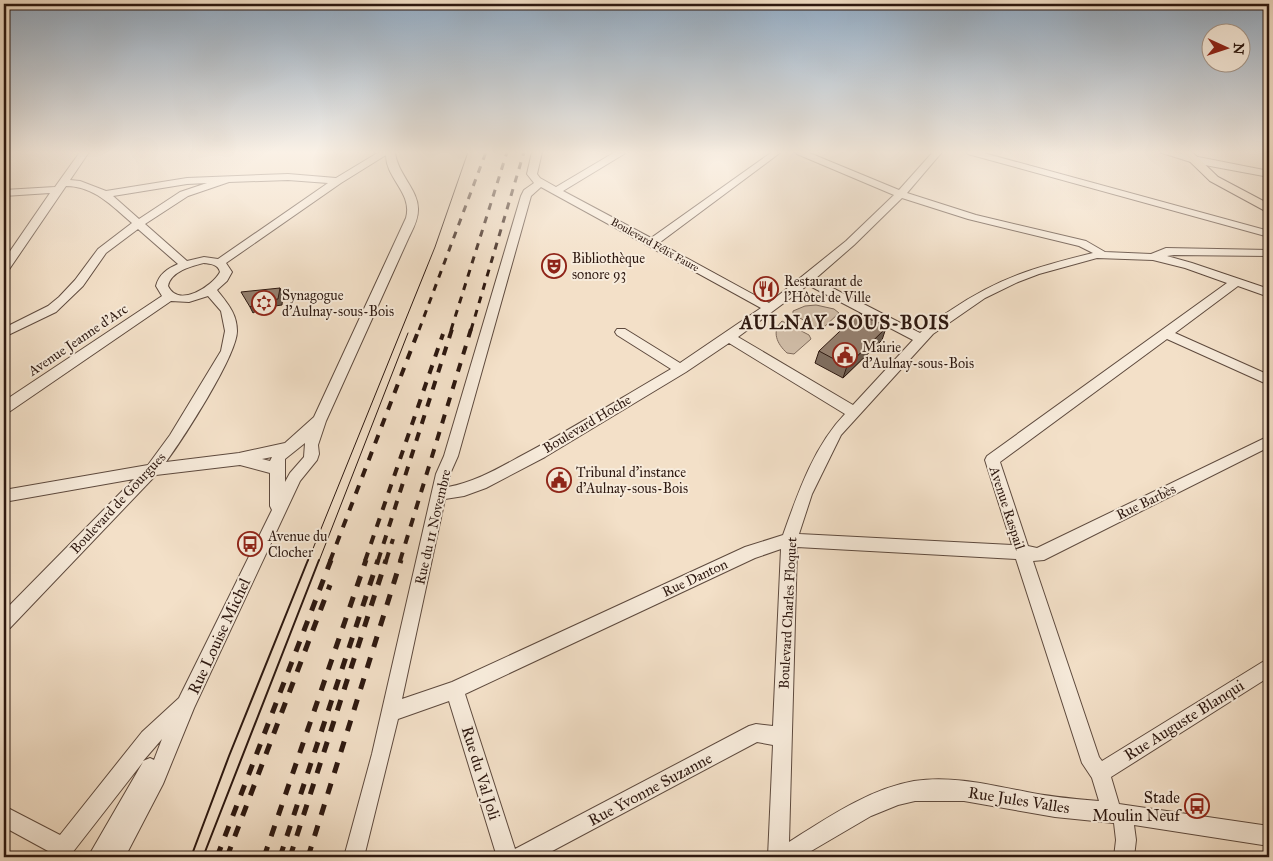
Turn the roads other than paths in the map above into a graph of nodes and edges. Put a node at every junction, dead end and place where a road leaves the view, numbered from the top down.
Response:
1 (56, 192) edge
2 (100, 192) edge
3 (116, 192) edge
4 (189, 192) edge
5 (322, 192) edge
6 (406, 192) edge
7 (528, 192) edge
8 (561, 192) edge
9 (722, 192) edge
10 (896, 192) edge
11 (904, 192) edge
12 (1117, 192) edge
13 (1239, 192) edge
14 (105, 194) junction
15 (902, 195) junction
16 (1269, 208) edge
17 (139, 225) junction
18 (1269, 234) edge
19 (652, 243) junction
20 (1175, 251) junction
21 (1269, 253) edge
22 (1098, 254) junction
23 (1151, 256) junction
24 (219, 263) junction
25 (1180, 263) junction
26 (184, 264) junction
27 (4, 268) edge
28 (808, 280) junction
29 (1237, 282) junction
30 (211, 291) junction
31 (1269, 294) edge
32 (170, 296) junction
33 (770, 308) junction
34 (622, 332) dead end
35 (1165, 333) junction
36 (4, 334) edge
37 (729, 337) junction
38 (921, 339) junction
39 (680, 369) junction
40 (1269, 380) edge
41 (4, 408) edge
42 (853, 412) junction
43 (319, 421) junction
44 (1269, 441) edge
45 (310, 445) junction
46 (291, 446) junction
47 (239, 459) junction
48 (152, 470) junction
49 (278, 472) junction
50 (295, 477) junction
51 (439, 494) junction
52 (4, 496) edge
53 (276, 516) junction
54 (789, 540) junction
55 (1021, 552) junction
56 (4, 622) edge
57 (1269, 667) edge
58 (454, 690) junction
59 (186, 707) junction
60 (389, 713) junction
61 (782, 737) junction
62 (1100, 773) junction
63 (1117, 814) junction
64 (4, 816) edge
65 (1269, 836) edge
66 (60, 853) edge
67 (98, 857) edge
68 (114, 857) edge
69 (354, 857) edge
70 (507, 857) edge
71 (521, 857) edge
72 (778, 857) edge
73 (783, 857) edge
74 (1124, 857) edge

1 - 27 street
2 - 14 street
3 - 14 street
4 - 17 street
5 - 24 street
6 - 43 street, Rue Louise Michel
7 - 51 street, Rue du 11 Novembre
8 - 19 street, Boulevard Félix Faure
9 - 19 street
10 - 15 street
11 - 15 street, Boulevard Hoche
12 - 18 street
13 - 16 main road
14 - 17 street
15 - 22 street
15 - 28 street, Boulevard Hoche
17 - 26 street
17 - 36 street
19 - 33 street, Boulevard Félix Faure
20 - 21 street, Boulevard Charles Floquet
20 - 22 street, Boulevard Charles Floquet
20 - 23 street, Boulevard Charles Floquet
20 - 25 street
22 - 23 street, Boulevard Charles Floquet
22 - 38 street, Boulevard Charles Floquet
23 - 25 street
24 - 26 street
24 - 30 street
25 - 29 street
26 - 32 street
28 - 33 street, Boulevard Hoche
28 - 38 street
29 - 31 street
29 - 35 street, Avenue Raspail
30 - 32 street
30 - 48 street, Boulevard de Gourgues
32 - 41 street, Avenue Jeanne d'Arc
33 - 37 street, Boulevard Hoche
34 - 39 street
35 - 40 street
35 - 55 street, Avenue Raspail
37 - 39 street, Boulevard Hoche
37 - 42 street
38 - 42 street, Boulevard Charles Floquet
39 - 51 street, Boulevard Hoche
42 - 54 street, Boulevard Charles Floquet
43 - 45 street, Rue Louise Michel
43 - 46 street, Rue Louise Michel
44 - 55 street, Rue Barbès
45 - 46 street
45 - 50 street, Rue Louise Michel
46 - 47 street
46 - 49 street, Rue Louise Michel
47 - 48 street
47 - 49 street
48 - 52 street
48 - 56 street, Boulevard de Gourgues
49 - 50 street
49 - 53 street, Rue Louise Michel
50 - 53 street, Rue Louise Michel
51 - 60 street, Rue du 11 Novembre
53 - 59 street, Rue Louise Michel
54 - 55 street, Rue Danton
54 - 58 street, Rue Danton
54 - 61 street, Boulevard Charles Floquet
55 - 62 street, Avenue Raspail
57 - 62 street, Rue Auguste Blanqui
58 - 60 street, Rue Danton
58 - 70 street, Rue du Val Joli
59 - 66 street, Rue Louise Michel
59 - 67 street, Rue Louise Michel
59 - 68 street, Rue Louise Michel
60 - 69 street, Rue du 11 Novembre
61 - 71 street, Rue Yvonne Suzanne
61 - 72 street, Boulevard Charles Floquet
62 - 63 street, Avenue Raspail
63 - 65 street, Rue Jules Valles
63 - 73 street, Rue Jules Valles
63 - 74 street, Avenue Raspail
64 - 66 street

